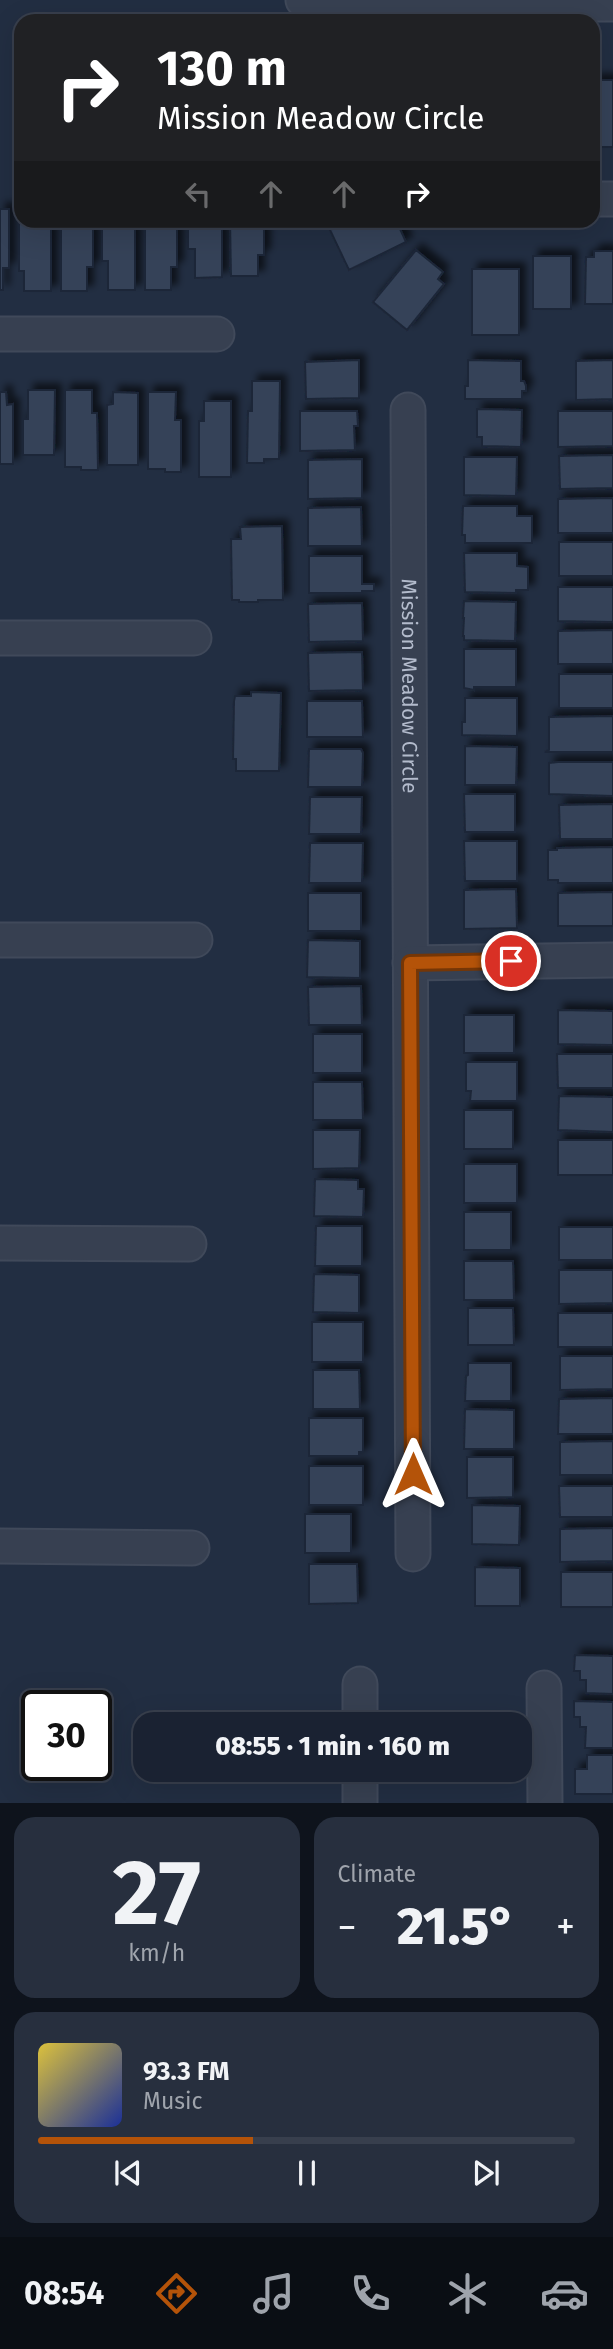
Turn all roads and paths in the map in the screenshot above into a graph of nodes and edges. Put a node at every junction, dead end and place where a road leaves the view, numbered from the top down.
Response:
1 (303, 0) edge
2 (613, 4) edge
3 (0, 334) edge
4 (217, 334) dead end
5 (408, 410) dead end
6 (0, 638) edge
7 (194, 638) dead end
8 (0, 940) edge
9 (195, 940) dead end
10 (613, 960) edge
11 (410, 963) junction
12 (0, 1243) edge
13 (189, 1244) dead end
14 (0, 1546) edge
15 (192, 1548) dead end
16 (414, 1554) dead end
17 (360, 1684) dead end
18 (544, 1688) dead end
19 (360, 1712) edge
20 (360, 1782) edge
21 (360, 1803) edge
22 (545, 1803) edge

1 - 2 street
3 - 4 street
5 - 11 street, Mission Meadow Circle
6 - 7 street
8 - 9 street
10 - 11 street
11 - 16 street, Mission Meadow Circle
12 - 13 street
14 - 15 street
17 - 19 street
18 - 22 street
20 - 21 street

